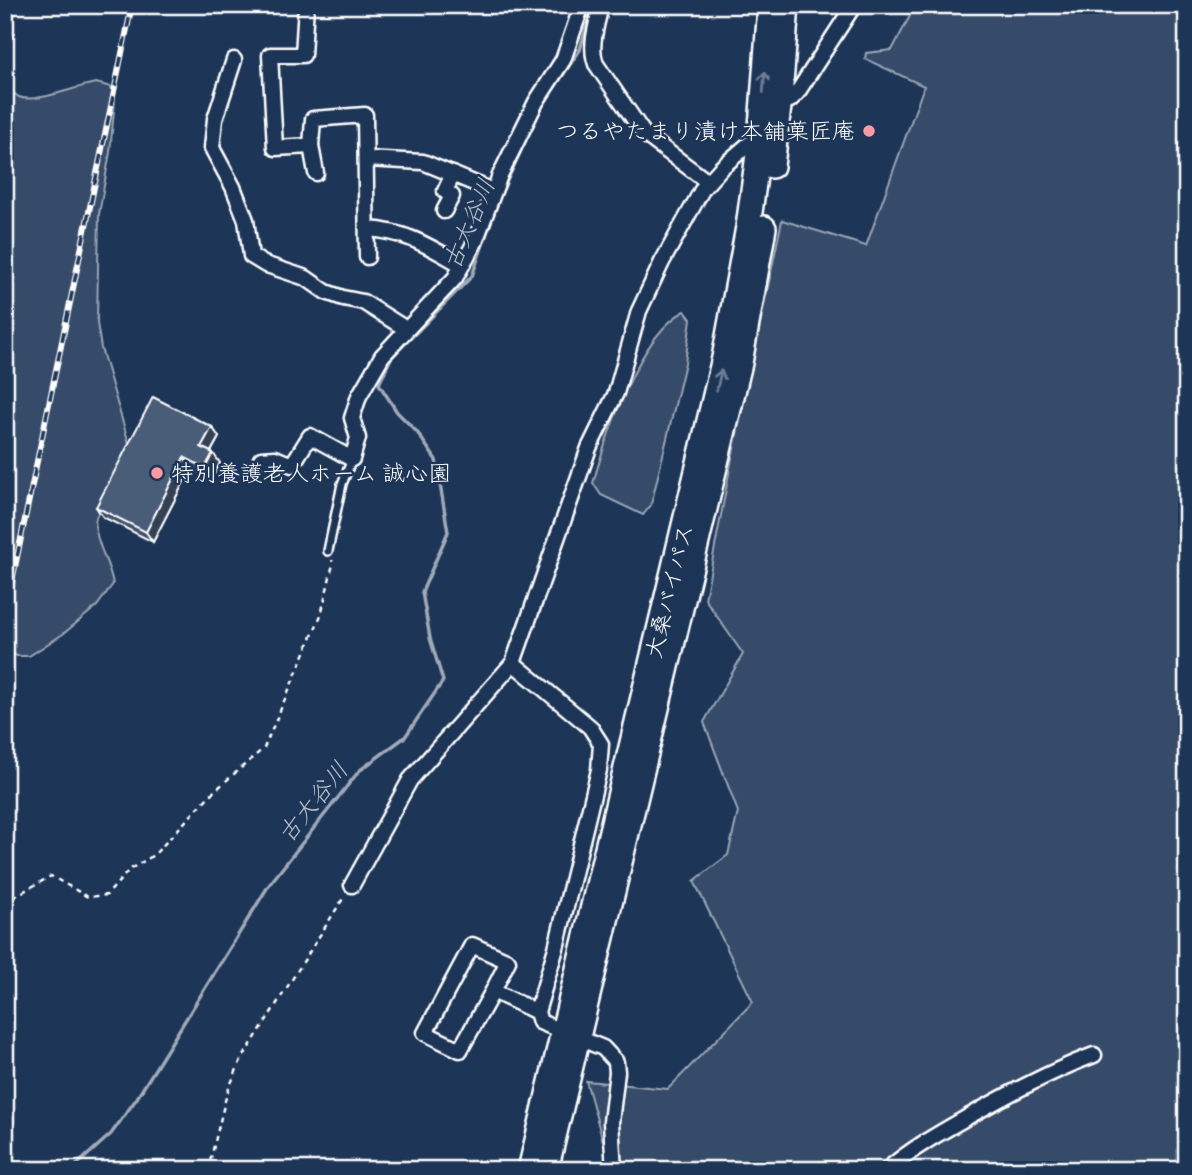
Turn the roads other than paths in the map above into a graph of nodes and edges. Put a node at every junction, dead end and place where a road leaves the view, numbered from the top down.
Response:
1 (306, 5) edge
2 (582, 5) edge
3 (601, 5) edge
4 (770, 5) edge
5 (787, 5) edge
6 (854, 5) edge
7 (234, 60) dead end
8 (780, 99) junction
9 (767, 141) junction
10 (311, 146) junction
11 (366, 159) junction
12 (316, 173) dead end
13 (453, 174) junction
14 (708, 182) junction
15 (493, 191) junction
16 (444, 211) dead end
17 (368, 229) junction
18 (367, 257) dead end
19 (462, 264) junction
20 (407, 328) junction
21 (261, 459) dead end
22 (352, 459) junction
23 (328, 551) road end
24 (513, 663) junction
25 (352, 885) road end
26 (493, 991) junction
27 (537, 1012) junction
28 (570, 1034) junction
29 (1094, 1055) dead end
30 (530, 1170) edge
31 (546, 1170) edge
32 (614, 1170) edge
33 (887, 1170) edge

1 - 10 street
2 - 15 street
3 - 14 street
9 -> 4 highway, 大桑バイパス
5 - 8 highway, 大桑バイパス
6 - 8 street
7 - 20 street
8 - 9 highway, 大桑バイパス
9 - 14 street
9 - 28 highway, 大桑バイパス
10 - 11 street
10 - 12 street
11 - 13 street
11 - 17 street
13 - 15 street
13 - 16 street
14 - 24 street
15 - 19 street
17 - 18 street
17 - 19 street
19 - 20 street
20 - 22 street
21 - 22 street
22 - 23 lane
24 - 25 street
24 - 27 street
26 - 26 street
26 - 27 street
27 - 28 street
28 - 30 highway, 大桑バイパス
28 - 31 highway, 大桑バイパス
28 - 32 street
29 - 33 street

